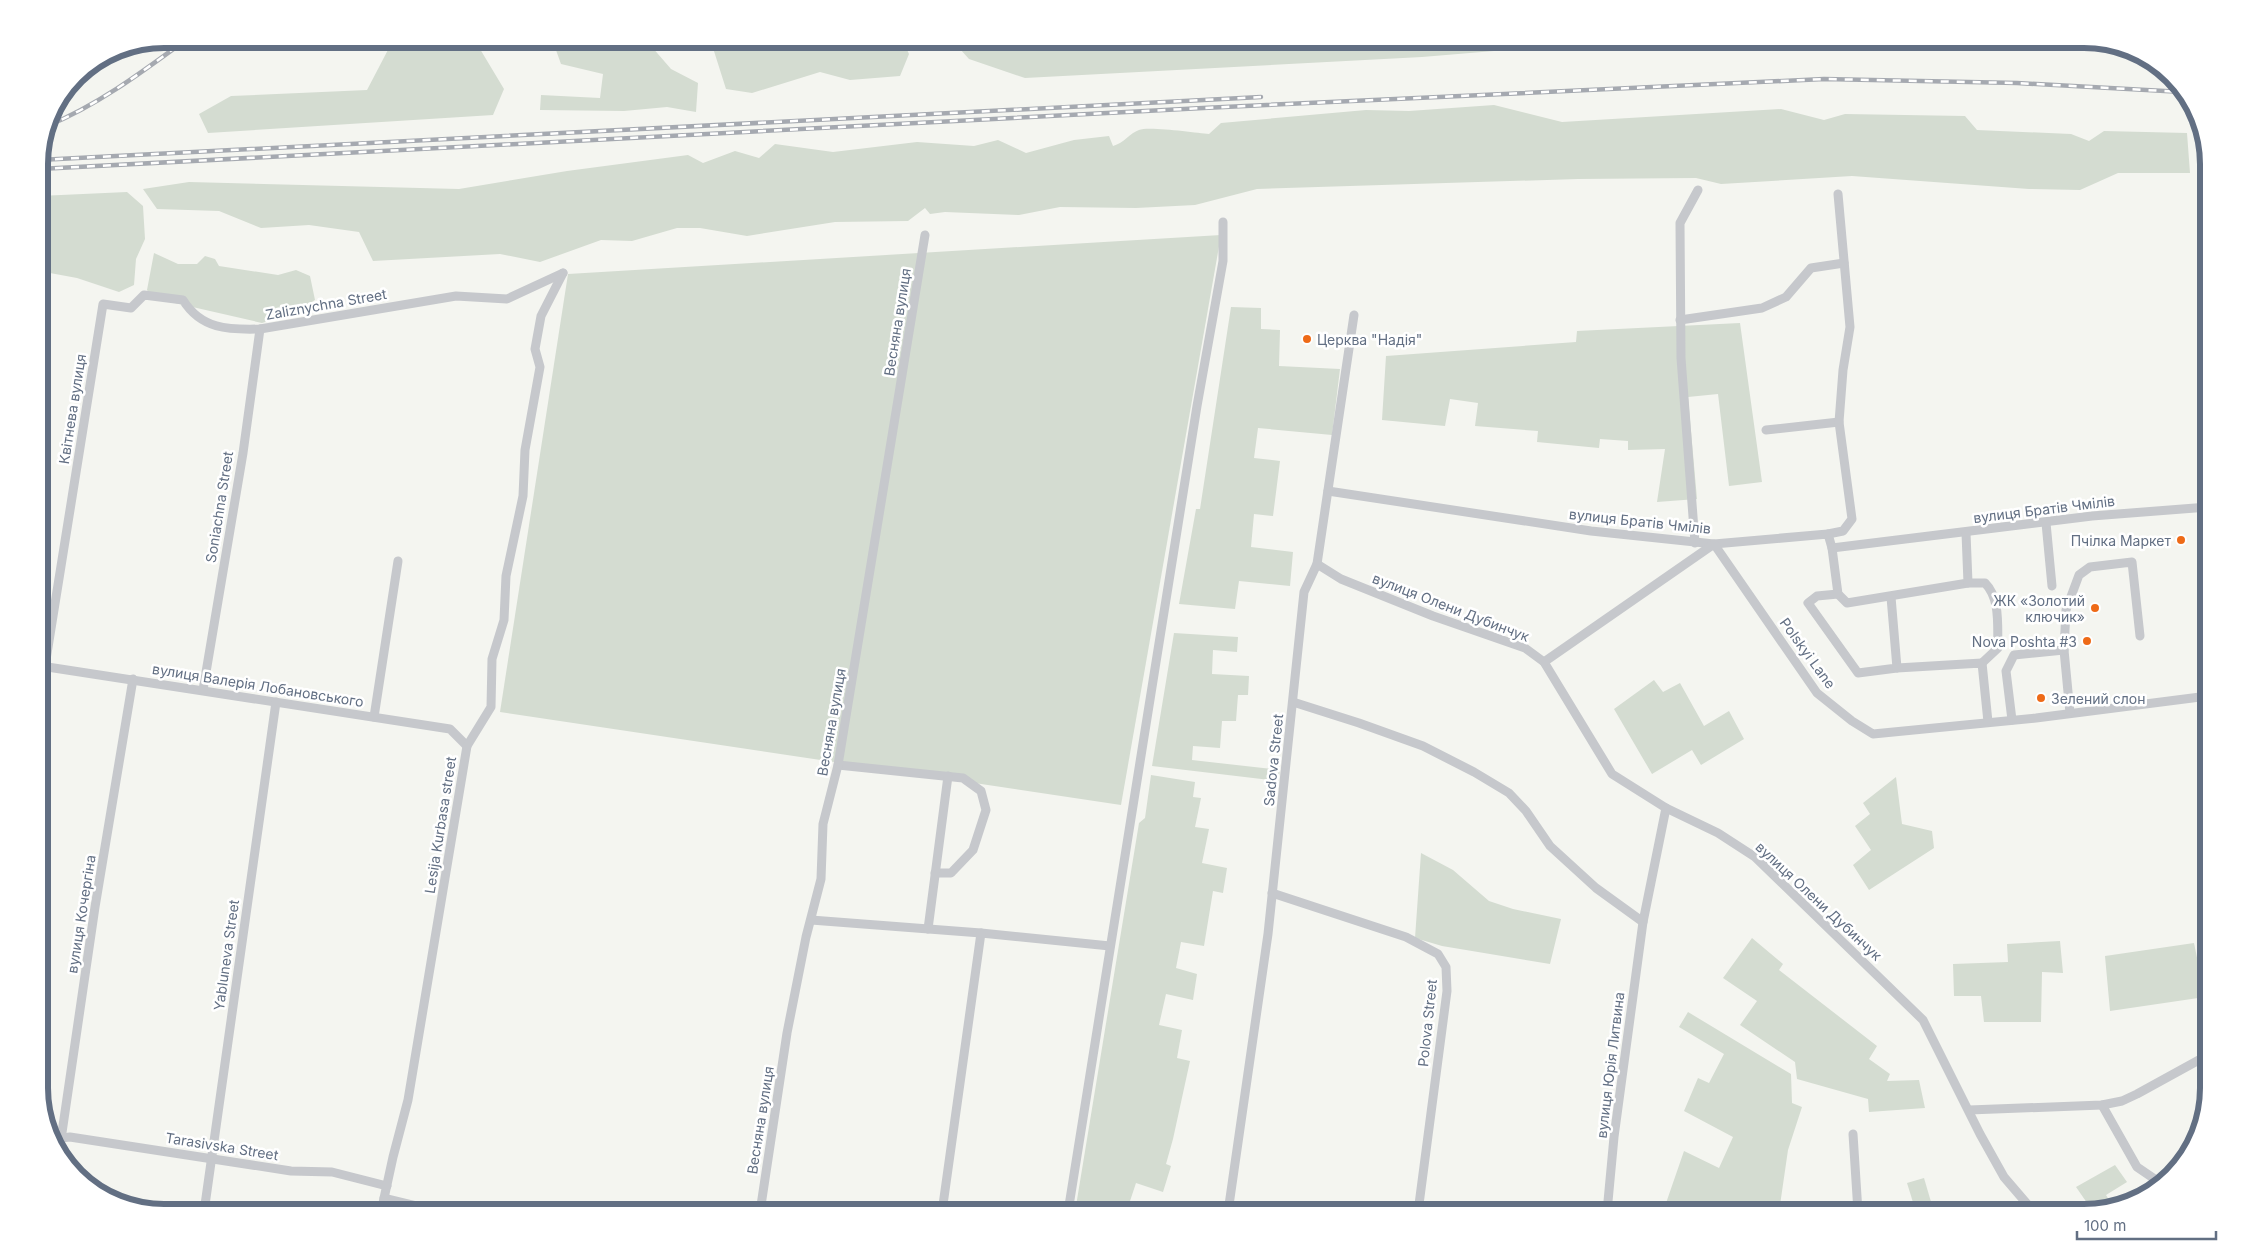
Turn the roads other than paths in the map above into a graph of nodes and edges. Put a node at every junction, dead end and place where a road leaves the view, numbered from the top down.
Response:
1 (1698, 190) dead end
2 (1838, 194) dead end
3 (1223, 222) dead end
4 (925, 235) dead end
5 (1844, 263) junction
6 (563, 273) joint
7 (103, 304) joint
8 (1354, 315) dead end
9 (1680, 320) junction
10 (260, 329) junction
11 (1839, 422) junction
12 (1766, 430) dead end
13 (1328, 491) junction
14 (2199, 507) edge
15 (2046, 523) junction
16 (1966, 533) junction
17 (1828, 534) junction
18 (1695, 543) junction
19 (1714, 544) junction
20 (1832, 548) junction
21 (398, 561) dead end
22 (1317, 564) junction
23 (1968, 583) junction
24 (2052, 586) dead end
25 (1838, 594) junction
26 (1891, 597) junction
27 (48, 630) edge
28 (2140, 636) dead end
29 (2064, 650) junction
30 (1544, 662) junction
31 (1982, 663) junction
32 (48, 667) edge
33 (1897, 668) junction
34 (133, 679) junction
35 (203, 690) junction
36 (2200, 697) edge
37 (276, 702) junction
38 (1293, 702) junction
39 (2070, 713) junction
40 (374, 717) junction
41 (2012, 720) junction
42 (1988, 722) junction
43 (467, 746) junction
44 (838, 765) junction
45 (948, 776) junction
46 (1666, 808) junction
47 (936, 873) junction
48 (1272, 893) junction
49 (811, 920) junction
50 (1643, 922) junction
51 (928, 929) junction
52 (981, 932) junction
53 (1110, 946) junction
54 (2200, 1059) edge
55 (2102, 1104) junction
56 (1969, 1110) junction
57 (57, 1134) edge
58 (1853, 1134) dead end
59 (59, 1138) edge
60 (211, 1158) junction
61 (2155, 1179) edge
62 (387, 1186) junction
63 (384, 1198) junction
64 (205, 1204) edge
65 (383, 1204) edge
66 (409, 1204) edge
67 (761, 1204) edge
68 (943, 1204) edge
69 (1069, 1204) edge
70 (1229, 1204) edge
71 (1419, 1204) edge
72 (1608, 1204) edge
73 (1857, 1204) edge
74 (2027, 1204) edge

1 - 9 street
2 - 5 street
3 - 53 street
4 - 44 street, Весняна вулиця
5 - 9 street
5 - 11 street
6 - 10 street, Zaliznychna Street
6 - 43 street, Lesija Kurbasa street
7 - 10 street, Zaliznychna Street
7 - 27 street, Квітнева вулиця
8 - 13 street, Sadova Street
9 - 18 street
10 - 35 street, Soniachna Street
11 - 12 street
11 - 17 street
13 - 18 street, вулиця Братів Чмілів
13 - 22 street, Sadova Street
14 - 15 street, вулиця Братів Чмілів
15 - 16 street, вулиця Братів Чмілів
15 - 24 street
16 - 20 street, вулиця Братів Чмілів
16 - 23 street
17 - 19 street, вулиця Братів Чмілів
17 - 20 street
18 - 19 street, вулиця Братів Чмілів
19 - 30 street
19 - 42 street, Polskyi Lane
20 - 25 street
21 - 40 street
22 - 30 street, вулиця Олени Дубинчук
22 - 38 street, Sadova Street
23 - 26 street
23 - 31 street
25 - 26 street
25 - 33 street
26 - 33 street
28 - 29 street
29 - 39 street
29 - 41 street
30 - 46 street, вулиця Олени Дубинчук
31 - 33 street
31 - 42 street
32 - 34 street, вулиця Валерія Лобановського
34 - 35 street, вулиця Валерія Лобановського
34 - 57 street, вулиця Кочергіна
35 - 37 street, вулиця Валерія Лобановського
36 - 39 street, Polskyi Lane
37 - 40 street, вулиця Валерія Лобановського
37 - 60 street, Yabluneva Street
38 - 48 street, Sadova Street
38 - 50 street
39 - 41 street, Polskyi Lane
40 - 43 street, вулиця Валерія Лобановського
41 - 42 street, Polskyi Lane
43 - 62 street, Lesija Kurbasa street
44 - 45 street
44 - 49 street, Весняна вулиця
45 - 47 street
45 - 47 street
46 - 50 street, вулиця Юрія Литвина
46 - 56 street, вулиця Олени Дубинчук
47 - 51 street
48 - 70 street, Sadova Street
48 - 71 street, Polova Street
49 - 51 street
49 - 67 street, Весняна вулиця
50 - 72 street, вулиця Юрія Литвина
51 - 52 street
52 - 53 street
52 - 68 street
53 - 69 street
54 - 55 street
55 - 56 street
55 - 61 street
56 - 74 street, вулиця Олени Дубинчук
58 - 73 street
59 - 60 street, Tarasivska Street
60 - 62 street, Tarasivska Street
60 - 64 street, Yabluneva Street
62 - 63 street, Lesija Kurbasa street
63 - 65 street, Lesija Kurbasa street
63 - 66 street

